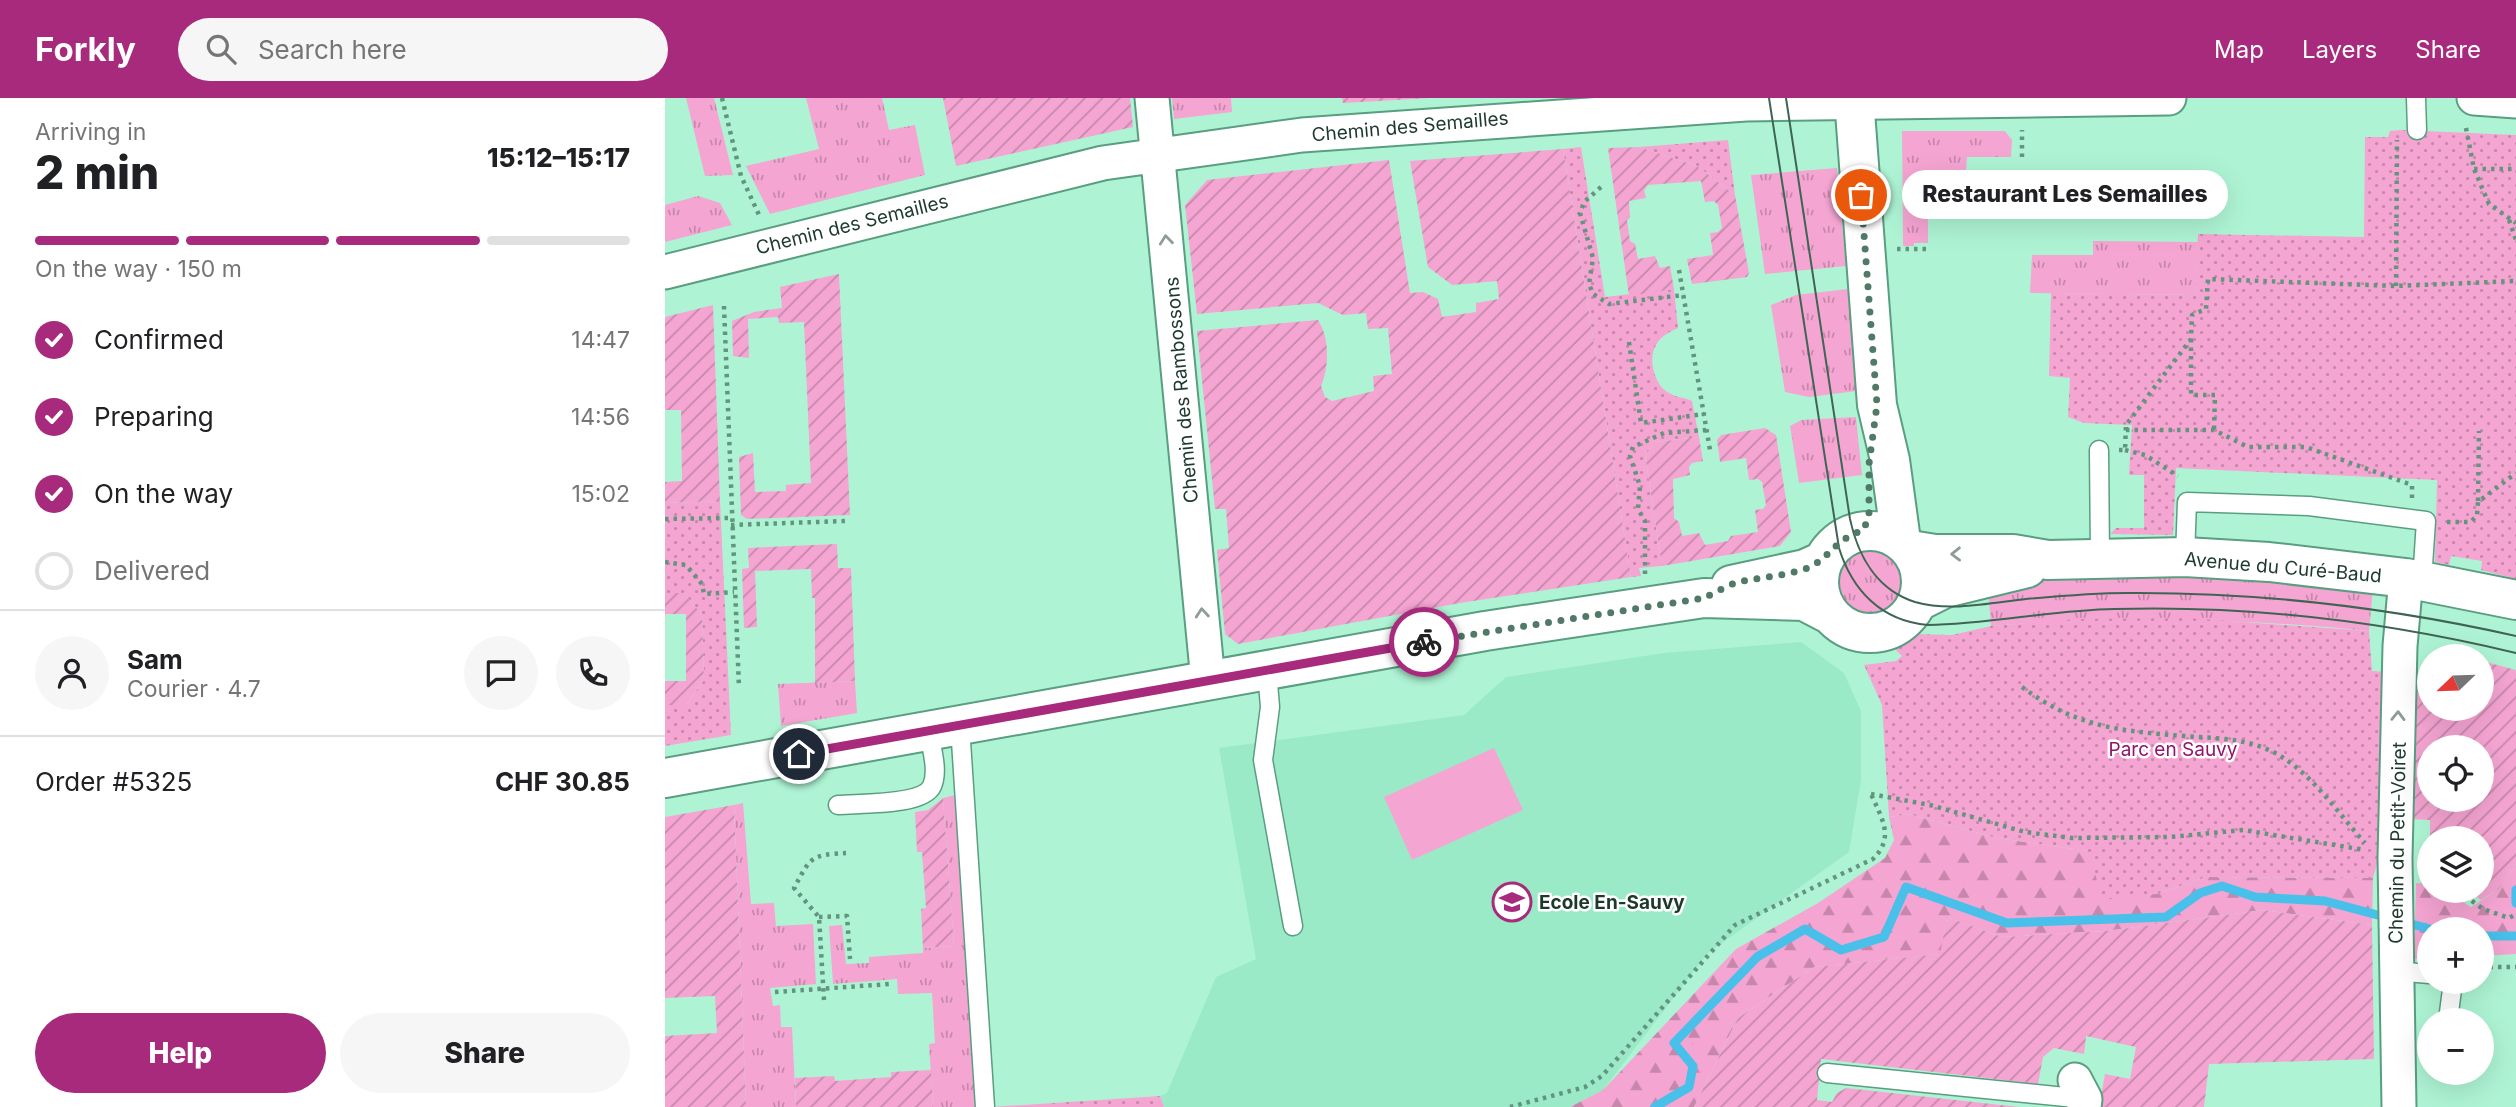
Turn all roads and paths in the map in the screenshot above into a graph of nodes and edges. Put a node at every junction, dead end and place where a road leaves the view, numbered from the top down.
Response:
1 (722, 98) edge
2 (1152, 98) edge
3 (2169, 98) edge
4 (2416, 98) edge
5 (1854, 100) edge
6 (2516, 101) edge
7 (2470, 113) edge
8 (2022, 128) dead end
9 (2417, 130) dead end
10 (2397, 137) dead end
11 (1158, 154) junction
12 (2022, 157) dead end
13 (2474, 169) junction
14 (2516, 169) edge
15 (1601, 187) dead end
16 (2509, 219) junction
17 (762, 220) dead end
18 (2516, 223) edge
19 (2516, 240) edge
20 (1928, 248) dead end
21 (1896, 249) dead end
22 (1679, 270) dead end
23 (665, 272) edge
24 (2516, 281) edge
25 (2396, 286) junction
26 (1684, 295) junction
27 (724, 306) dead end
28 (2191, 339) junction
29 (1629, 342) dead end
30 (1877, 405) junction
31 (1704, 414) junction
32 (1706, 430) junction
33 (2126, 430) junction
34 (2214, 430) junction
35 (2479, 431) dead end
36 (1710, 450) dead end
37 (2099, 450) joint
38 (2125, 450) junction
39 (2516, 473) edge
40 (2179, 476) dead end
41 (2478, 502) junction
42 (665, 519) edge
43 (845, 521) dead end
44 (2419, 521) junction
45 (731, 522) junction
46 (1864, 530) junction
47 (1906, 545) junction
48 (2100, 557) junction
49 (2185, 557) junction
50 (2048, 559) junction
51 (1823, 561) junction
52 (665, 562) edge
53 (1646, 579) dead end
54 (2414, 580) junction
55 (734, 592) junction
56 (1704, 598) junction
57 (2516, 600) edge
58 (1917, 602) junction
59 (1828, 613) junction
60 (1267, 671) junction
61 (1208, 681) junction
62 (2022, 687) dead end
63 (739, 688) dead end
64 (945, 729) junction
65 (665, 778) edge
66 (838, 805) dead end
67 (846, 853) dead end
68 (2475, 903) edge
69 (2516, 914) edge
70 (819, 918) junction
71 (1293, 926) dead end
72 (850, 959) dead end
73 (2395, 964) junction
74 (2494, 967) edge
75 (2516, 967) edge
76 (2417, 970) edge
77 (890, 984) dead end
78 (824, 989) junction
79 (775, 992) dead end
80 (824, 1000) dead end
81 (1827, 1073) dead end
82 (2081, 1095) edge
83 (985, 1107) edge
84 (1510, 1107) edge
85 (2399, 1107) edge

1 - 17 path
2 - 11 street, Chemin des Rambossons
3 - 5 street, Chemin des Semailles
4 - 9 lane
5 - 11 street, Chemin des Semailles
5 - 30 street
6 - 7 street
7 - 13 path
8 - 12 path
10 - 25 path
11 - 23 street, Chemin des Semailles
61 -> 11 street, Chemin des Rambossons
13 - 14 path
13 - 16 path
15 - 26 path
16 - 18 path
16 - 19 path
20 - 21 path
22 - 26 path
24 - 25 path
25 - 28 path
26 - 31 path
27 - 45 path
28 - 33 path
28 - 34 path
29 - 31 path
30 - 46 street
30 - 47 street
31 - 32 path
32 - 36 path
32 - 53 path
33 - 34 path
33 - 38 path
34 - 44 path
35 - 41 path
37 - 38 path
37 - 48 lane
38 - 40 path
39 - 41 path
41 - 44 path
42 - 45 path
43 - 45 path
44 - 49 lane
44 - 54 lane
45 - 55 path
46 - 47 street
46 - 51 street
50 -> 47 street, Avenue du Curé-Baud
47 - 58 street
48 - 49 street, Avenue du Curé-Baud
48 - 50 street, Avenue du Curé-Baud
49 - 54 street, Avenue du Curé-Baud
50 - 58 street, Avenue du Curé-Baud
51 - 56 street
51 - 59 street
52 - 55 path
54 - 57 street, Avenue du Curé-Baud
73 -> 54 street, Chemin du Petit-Voiret
55 - 63 path
56 - 59 street
56 - 60 street
58 - 59 street
60 - 61 street
60 - 71 lane
61 - 64 street
62 - 84 path
64 - 65 street
64 - 66 lane
64 - 83 lane
67 - 70 path
68 - 69 path
70 - 72 path
70 - 78 path
73 - 76 lane
73 - 85 street, Chemin du Petit-Voiret
74 - 75 path
77 - 78 path
78 - 79 path
78 - 80 path
81 - 82 lane

